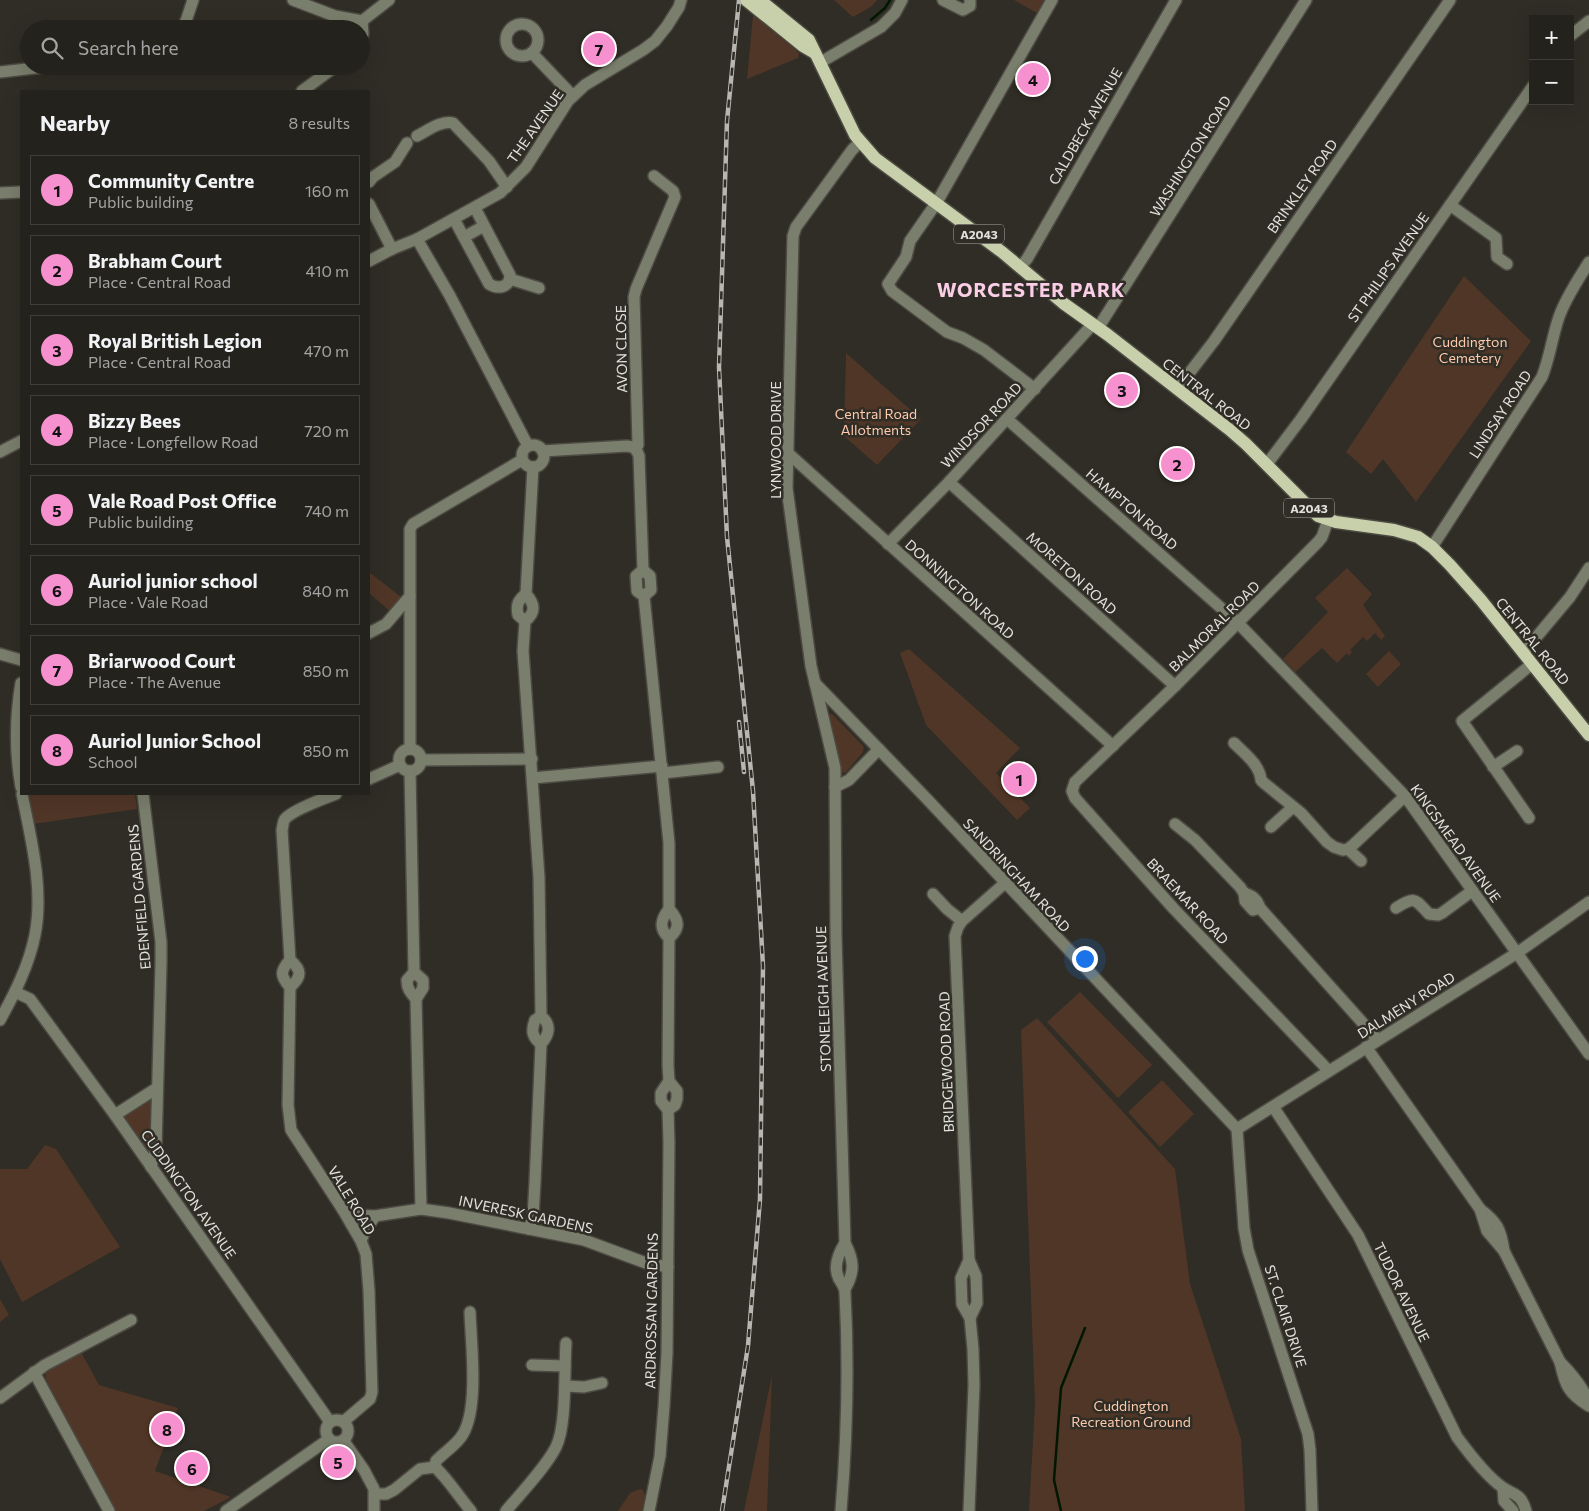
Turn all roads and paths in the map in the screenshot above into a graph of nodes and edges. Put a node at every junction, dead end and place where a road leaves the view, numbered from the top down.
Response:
1 (194, 0) edge
2 (293, 0) edge
3 (389, 0) edge
4 (681, 0) edge
5 (746, 0) edge
6 (760, 0) edge
7 (902, 0) edge
8 (943, 0) edge
9 (970, 0) edge
10 (1052, 0) edge
11 (1176, 0) edge
12 (1306, 0) edge
13 (1450, 0) edge
14 (186, 20) edge
15 (357, 20) edge
16 (363, 20) edge
17 (1589, 21) edge
18 (1574, 33) edge
19 (532, 53) dead end
20 (818, 58) junction
21 (20, 70) edge
22 (0, 72) edge
23 (324, 75) edge
24 (303, 90) edge
25 (1529, 92) edge
26 (573, 96) junction
27 (860, 142) junction
28 (654, 176) dead end
29 (370, 180) edge
30 (508, 187) junction
31 (20, 192) edge
32 (0, 193) edge
33 (937, 202) junction
34 (1450, 205) junction
35 (370, 206) edge
36 (476, 208) junction
37 (454, 219) junction
38 (484, 226) junction
39 (464, 237) junction
40 (418, 239) junction
41 (392, 249) junction
42 (370, 260) edge
43 (1589, 262) edge
44 (1507, 264) dead end
45 (1020, 267) junction
46 (510, 279) junction
47 (539, 288) dead end
48 (1095, 326) junction
49 (1035, 389) junction
50 (1178, 389) junction
51 (1007, 419) junction
52 (20, 442) edge
53 (528, 446) junction
54 (635, 448) junction
55 (542, 451) junction
56 (0, 452) edge
57 (788, 454) junction
58 (522, 460) junction
59 (1267, 464) junction
60 (533, 467) junction
61 (949, 482) junction
62 (1328, 520) junction
63 (888, 544) junction
64 (1432, 548) junction
65 (1589, 568) edge
66 (410, 596) junction
67 (1238, 622) junction
68 (386, 624) junction
69 (410, 626) junction
70 (370, 632) edge
71 (1523, 653) junction
72 (0, 654) edge
73 (20, 660) edge
74 (1532, 664) junction
75 (815, 683) junction
76 (1175, 686) junction
77 (20, 691) edge
78 (1589, 735) edge
79 (1234, 742) dead end
80 (1112, 746) junction
81 (410, 749) junction
82 (879, 749) junction
83 (1517, 751) dead end
84 (832, 755) joint
85 (532, 759) junction
86 (421, 760) junction
87 (662, 764) junction
88 (718, 767) dead end
89 (1493, 767) junction
90 (405, 768) junction
91 (533, 778) junction
92 (370, 779) edge
93 (20, 780) edge
94 (835, 787) junction
95 (22, 795) edge
96 (144, 795) edge
97 (334, 795) edge
98 (1405, 796) junction
99 (1293, 807) junction
100 (1529, 818) dead end
101 (1175, 824) dead end
102 (1271, 827) dead end
103 (1348, 849) junction
104 (1361, 862) dead end
105 (1004, 883) junction
106 (1472, 891) junction
107 (933, 894) dead end
108 (1589, 902) edge
109 (1396, 908) dead end
110 (669, 909) junction
111 (962, 921) junction
112 (669, 938) junction
113 (1517, 953) junction
114 (290, 960) junction
115 (290, 987) junction
116 (15, 992) junction
117 (0, 1020) edge
118 (1378, 1040) junction
119 (1366, 1047) junction
120 (1589, 1054) edge
121 (1329, 1071) junction
122 (157, 1088) junction
123 (1274, 1108) junction
124 (115, 1115) junction
125 (1236, 1129) junction
126 (151, 1167) junction
127 (421, 1209) junction
128 (343, 1210) junction
129 (375, 1216) junction
130 (529, 1229) junction
131 (361, 1241) junction
132 (668, 1267) junction
133 (470, 1312) dead end
134 (130, 1320) dead end
135 (566, 1343) dead end
136 (532, 1365) dead end
137 (565, 1366) junction
138 (34, 1372) junction
139 (602, 1383) dead end
140 (564, 1386) junction
141 (0, 1398) edge
142 (1589, 1404) edge
143 (330, 1422) junction
144 (344, 1422) junction
145 (329, 1439) junction
146 (343, 1440) junction
147 (434, 1467) junction
148 (1503, 1488) junction
149 (375, 1494) junction
150 (230, 1510) edge
151 (109, 1511) edge
152 (374, 1511) edge
153 (471, 1511) edge
154 (506, 1511) edge
155 (649, 1511) edge
156 (841, 1511) edge
157 (969, 1511) edge
158 (1312, 1511) edge
159 (1512, 1511) edge
160 (1526, 1511) edge

1 - 14 street
2 - 15 street
3 - 16 street
4 - 26 street, THE AVENUE
5 - 20 main road
6 - 20 main road, CENTRAL ROAD / A2043
7 - 20 street
8 - 9 street
10 - 33 street
11 - 45 street, CALDBECK AVENUE
12 - 48 street, WASHINGTON ROAD
13 - 50 street, BRINKLEY ROAD
17 - 18 street
19 - 26 street
20 - 27 main road, CENTRAL ROAD / A2043
21 - 22 street
23 - 24 street
25 - 34 street, ST PHILIPS AVENUE
26 - 30 street, THE AVENUE
27 - 33 main road, CENTRAL ROAD / A2043
27 - 57 street, LYNWOOD DRIVE
28 - 54 street, AVON CLOSE
29 - 30 street
30 - 36 street, THE AVENUE
31 - 32 street
33 - 45 main road, CENTRAL ROAD / A2043
33 - 49 street
34 - 44 street
34 - 59 street, ST PHILIPS AVENUE
35 - 41 street
36 - 37 street, THE AVENUE
36 - 38 street
37 - 39 street
37 - 40 street, THE AVENUE
38 - 39 street
38 - 46 street
39 - 46 street
40 - 41 street, THE AVENUE
40 - 53 street
41 - 42 street, THE AVENUE
43 - 64 street, LINDSAY ROAD
45 - 48 main road, CENTRAL ROAD / A2043
46 - 47 street
48 - 49 street, WINDSOR ROAD
48 - 50 main road, CENTRAL ROAD / A2043
49 - 51 street, WINDSOR ROAD
50 - 59 main road, CENTRAL ROAD / A2043
51 - 61 street, WINDSOR ROAD
51 - 67 street, HAMPTON ROAD
52 - 56 street
53 - 55 street
53 - 58 street
54 - 55 street
54 - 87 street, ARDROSSAN GARDENS
55 - 60 street
57 - 63 street, DONNINGTON ROAD
57 - 75 street, LYNWOOD DRIVE
58 - 60 street
58 - 66 street
59 - 62 main road, CENTRAL ROAD / A2043
60 - 85 street
61 - 63 street, WINDSOR ROAD
61 - 76 street, MORETON ROAD
62 - 64 main road, CENTRAL ROAD / A2043
62 - 67 street, BALMORAL ROAD
63 - 80 street, DONNINGTON ROAD
64 - 71 main road, CENTRAL ROAD / A2043
65 - 71 street
66 - 68 street
66 - 69 street
67 - 76 street, BALMORAL ROAD
67 - 98 street, KINGSMEAD AVENUE
68 - 69 street
68 - 70 street
69 - 81 street
71 - 74 main road, CENTRAL ROAD / A2043
72 - 73 street
74 - 78 main road, CENTRAL ROAD / A2043
74 - 89 street
75 - 82 street, SANDRINGHAM ROAD
75 - 84 street, LYNWOOD DRIVE
76 - 80 street, BALMORAL ROAD
77 - 93 street
79 - 99 street
80 - 121 street, BRAEMAR ROAD
81 - 86 street
81 - 90 street
82 - 94 street
82 - 105 street, SANDRINGHAM ROAD
83 - 89 street
84 - 94 street, STONELEIGH AVENUE
85 - 86 street
85 - 91 street
86 - 90 street
87 - 88 street
87 - 91 street
87 - 110 street, ARDROSSAN GARDENS
89 - 100 street
90 - 92 street
90 - 127 street
91 - 130 street
94 - 156 street, STONELEIGH AVENUE
95 - 116 street
96 - 122 street, EDENFIELD GARDENS
97 - 114 street, VALE ROAD
98 - 103 street
98 - 106 street, KINGSMEAD AVENUE
99 - 102 street
99 - 103 street
101 - 118 street
103 - 104 street
105 - 111 street
105 - 125 street, SANDRINGHAM ROAD
106 - 109 street
106 - 113 street, KINGSMEAD AVENUE
107 - 111 street
108 - 113 street, DALMENY ROAD
110 - 112 street, ARDROSSAN GARDENS
110 - 112 street, ARDROSSAN GARDENS
111 - 157 street, BRIDGEWOOD ROAD
112 - 132 street, ARDROSSAN GARDENS
113 - 118 street, DALMENY ROAD
113 - 120 street, KINGSMEAD AVENUE
114 - 115 street, VALE ROAD
114 - 115 street, VALE ROAD
115 - 128 street, VALE ROAD
116 - 117 street
116 - 124 street, CUDDINGTON AVENUE
118 - 119 street, DALMENY ROAD
119 - 121 street, DALMENY ROAD
119 - 142 street
121 - 123 street, DALMENY ROAD
122 - 124 street
122 - 126 street, EDENFIELD GARDENS
123 - 125 street, DALMENY ROAD
123 - 148 street, TUDOR AVENUE
124 - 126 street, CUDDINGTON AVENUE
125 - 158 street, ST. CLAIR DRIVE
126 - 143 street, CUDDINGTON AVENUE
127 - 129 street, INVERESK GARDENS
127 - 130 street, INVERESK GARDENS
128 - 129 street, INVERESK GARDENS
128 - 131 street, VALE ROAD
129 - 131 street
130 - 132 street, INVERESK GARDENS
131 - 144 street, VALE ROAD
132 - 155 street, ARDROSSAN GARDENS
133 - 147 street
134 - 138 street
135 - 137 street
136 - 137 street
137 - 140 street
138 - 141 street
138 - 151 street
139 - 140 street
140 - 154 street
143 - 144 street
143 - 145 street
144 - 146 street
145 - 146 street
145 - 150 street
146 - 149 street
147 - 149 street
147 - 153 street
148 - 159 street, TUDOR AVENUE
148 - 160 street, TUDOR AVENUE
149 - 152 street

